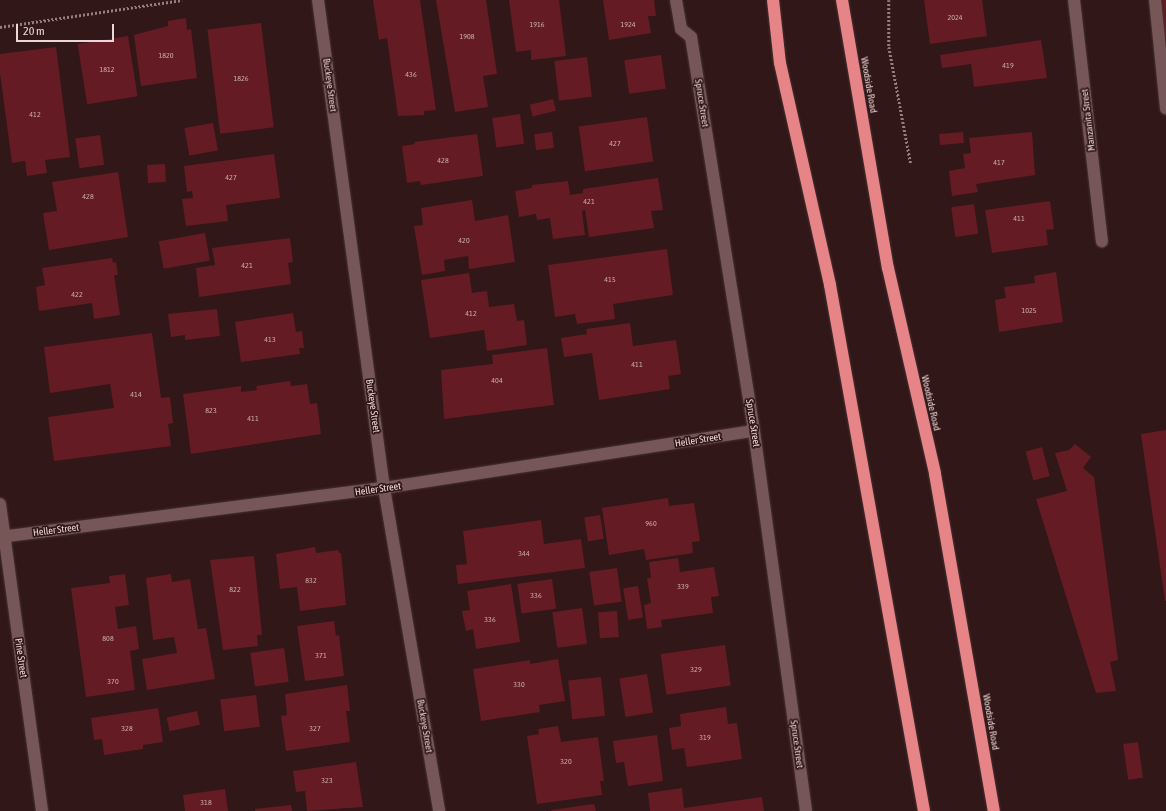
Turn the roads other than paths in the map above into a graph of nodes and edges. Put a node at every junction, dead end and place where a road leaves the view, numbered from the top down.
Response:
1 (318, 0) edge
2 (676, 0) edge
3 (773, 0) edge
4 (842, 0) edge
5 (1074, 0) edge
6 (1155, 0) edge
7 (1166, 108) edge
8 (1102, 240) dead end
9 (754, 431) junction
10 (384, 488) junction
11 (0, 504) edge
12 (2, 537) edge
13 (42, 811) edge
14 (439, 811) edge
15 (806, 811) edge
16 (924, 811) edge
17 (994, 811) edge

1 - 10 street, Buckeye Street
2 - 9 street, Spruce Street
3 - 16 highway
4 - 17 highway, Woodside Road
5 - 8 street, Manzanita Street
6 - 7 street
9 - 10 street, Heller Street
9 - 15 street, Spruce Street
10 - 12 street, Heller Street
10 - 14 street, Buckeye Street
11 - 12 street, Pine Street
12 - 13 street, Pine Street

